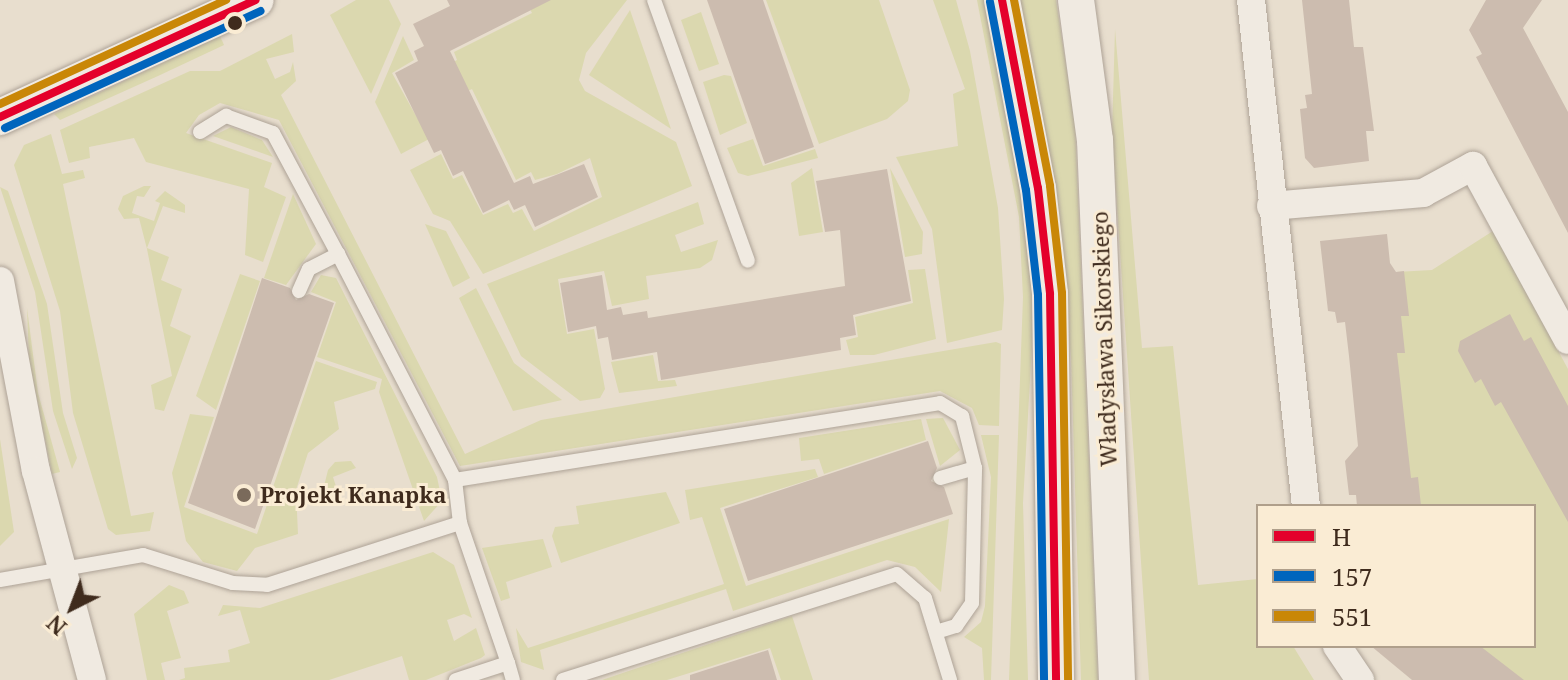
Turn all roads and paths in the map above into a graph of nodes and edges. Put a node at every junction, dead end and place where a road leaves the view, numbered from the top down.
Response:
1 (255, 0) edge
2 (654, 0) edge
3 (1002, 0) edge
4 (1076, 0) edge
5 (1251, 0) edge
6 (0, 117) edge
7 (200, 132) dead end
8 (1271, 206) junction
9 (338, 254) junction
10 (748, 261) dead end
11 (0, 281) edge
12 (299, 291) dead end
13 (1568, 340) edge
14 (975, 468) junction
15 (940, 478) dead end
16 (455, 480) junction
17 (1306, 504) edge
18 (460, 523) junction
19 (61, 568) junction
20 (0, 580) edge
21 (936, 632) junction
22 (1338, 648) edge
23 (508, 663) junction
24 (92, 680) edge
25 (456, 680) edge
26 (513, 680) edge
27 (563, 680) edge
28 (950, 680) edge
29 (1056, 680) edge
30 (1117, 680) edge
31 (1360, 680) edge

1 - 6 street
2 - 10 lane
3 - 29 street
4 - 30 street, Władysława Sikorskiego
5 - 8 street
7 - 9 lane
8 - 13 street
8 - 17 street
9 - 12 lane
9 - 16 lane
11 - 19 street
14 - 15 lane
14 - 16 lane
14 - 21 lane
16 - 18 lane
18 - 19 lane
18 - 23 lane
19 - 20 lane
19 - 24 street
21 - 27 lane
21 - 28 lane
22 - 31 street
23 - 25 lane
23 - 26 lane

